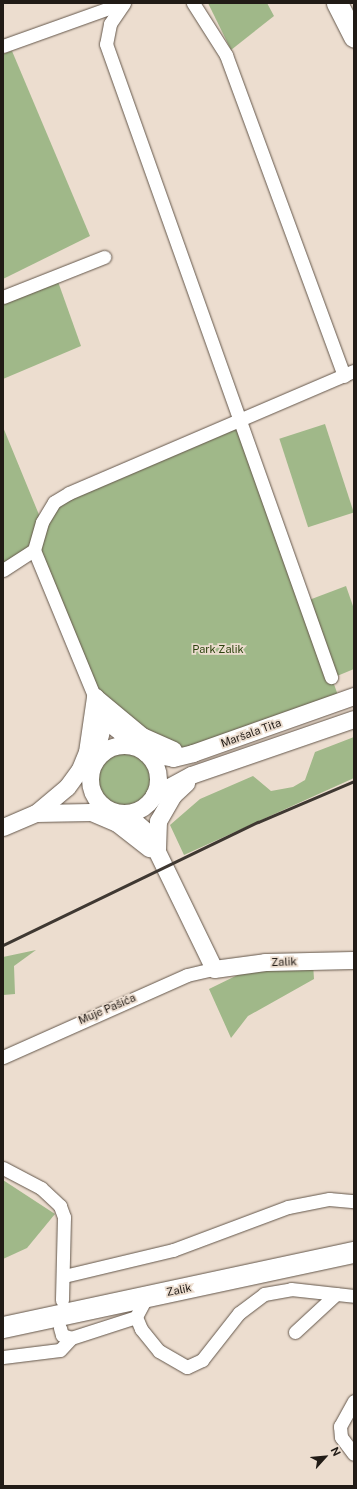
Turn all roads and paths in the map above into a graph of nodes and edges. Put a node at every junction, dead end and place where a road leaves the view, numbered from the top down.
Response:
1 (124, 3) edge
2 (193, 3) edge
3 (337, 3) edge
4 (354, 38) edge
5 (3, 46) edge
6 (104, 257) dead end
7 (3, 297) edge
8 (349, 373) edge
9 (240, 420) junction
10 (34, 550) junction
11 (3, 570) edge
12 (331, 677) dead end
13 (354, 696) edge
14 (95, 697) junction
15 (354, 719) edge
16 (105, 722) junction
17 (141, 750) junction
18 (192, 753) junction
19 (93, 764) junction
20 (196, 773) junction
21 (153, 797) junction
22 (56, 805) junction
23 (105, 808) junction
24 (36, 813) junction
25 (125, 813) junction
26 (3, 827) edge
27 (148, 833) junction
28 (157, 855) junction
29 (354, 960) edge
30 (214, 969) junction
31 (3, 1057) edge
32 (3, 1168) edge
33 (354, 1202) edge
34 (354, 1252) edge
35 (64, 1276) junction
36 (336, 1294) junction
37 (147, 1296) junction
38 (354, 1296) edge
39 (62, 1300) dead end
40 (136, 1317) junction
41 (3, 1327) edge
42 (60, 1328) dead end
43 (295, 1332) dead end
44 (71, 1338) junction
45 (3, 1357) edge
46 (354, 1401) edge
47 (348, 1436) edge
48 (354, 1454) edge

1 - 5 street
1 - 9 street
2 - 8 street
3 - 4 main road
6 - 7 street
8 - 9 street
9 - 10 street
9 - 12 street
10 - 11 street
10 - 14 street
13 - 18 street, Maršala Tita
14 - 16 street
14 - 18 street
14 - 24 street
15 - 20 street, Maršala Tita
16 - 17 street
16 - 19 street
17 - 18 street, Maršala Tita
17 - 19 street
17 - 21 street
19 - 22 street
19 - 23 street
20 - 21 street, Maršala Tita
20 - 28 street
21 - 25 street
21 - 27 street
22 - 23 street
22 - 24 street
23 - 25 street
24 - 26 street
24 - 28 street
25 - 27 street
27 - 28 street
28 - 30 street
29 - 30 street, Zalik
30 - 31 street, Muje Pašića
32 - 35 street
33 - 35 street
34 - 37 main road, Zalik
35 - 39 street
36 - 38 street
36 - 40 street
36 - 43 street
37 - 40 street
37 - 41 main road, Zalik
40 - 44 street
42 - 44 street
44 - 45 street
46 - 47 street
47 - 48 street

